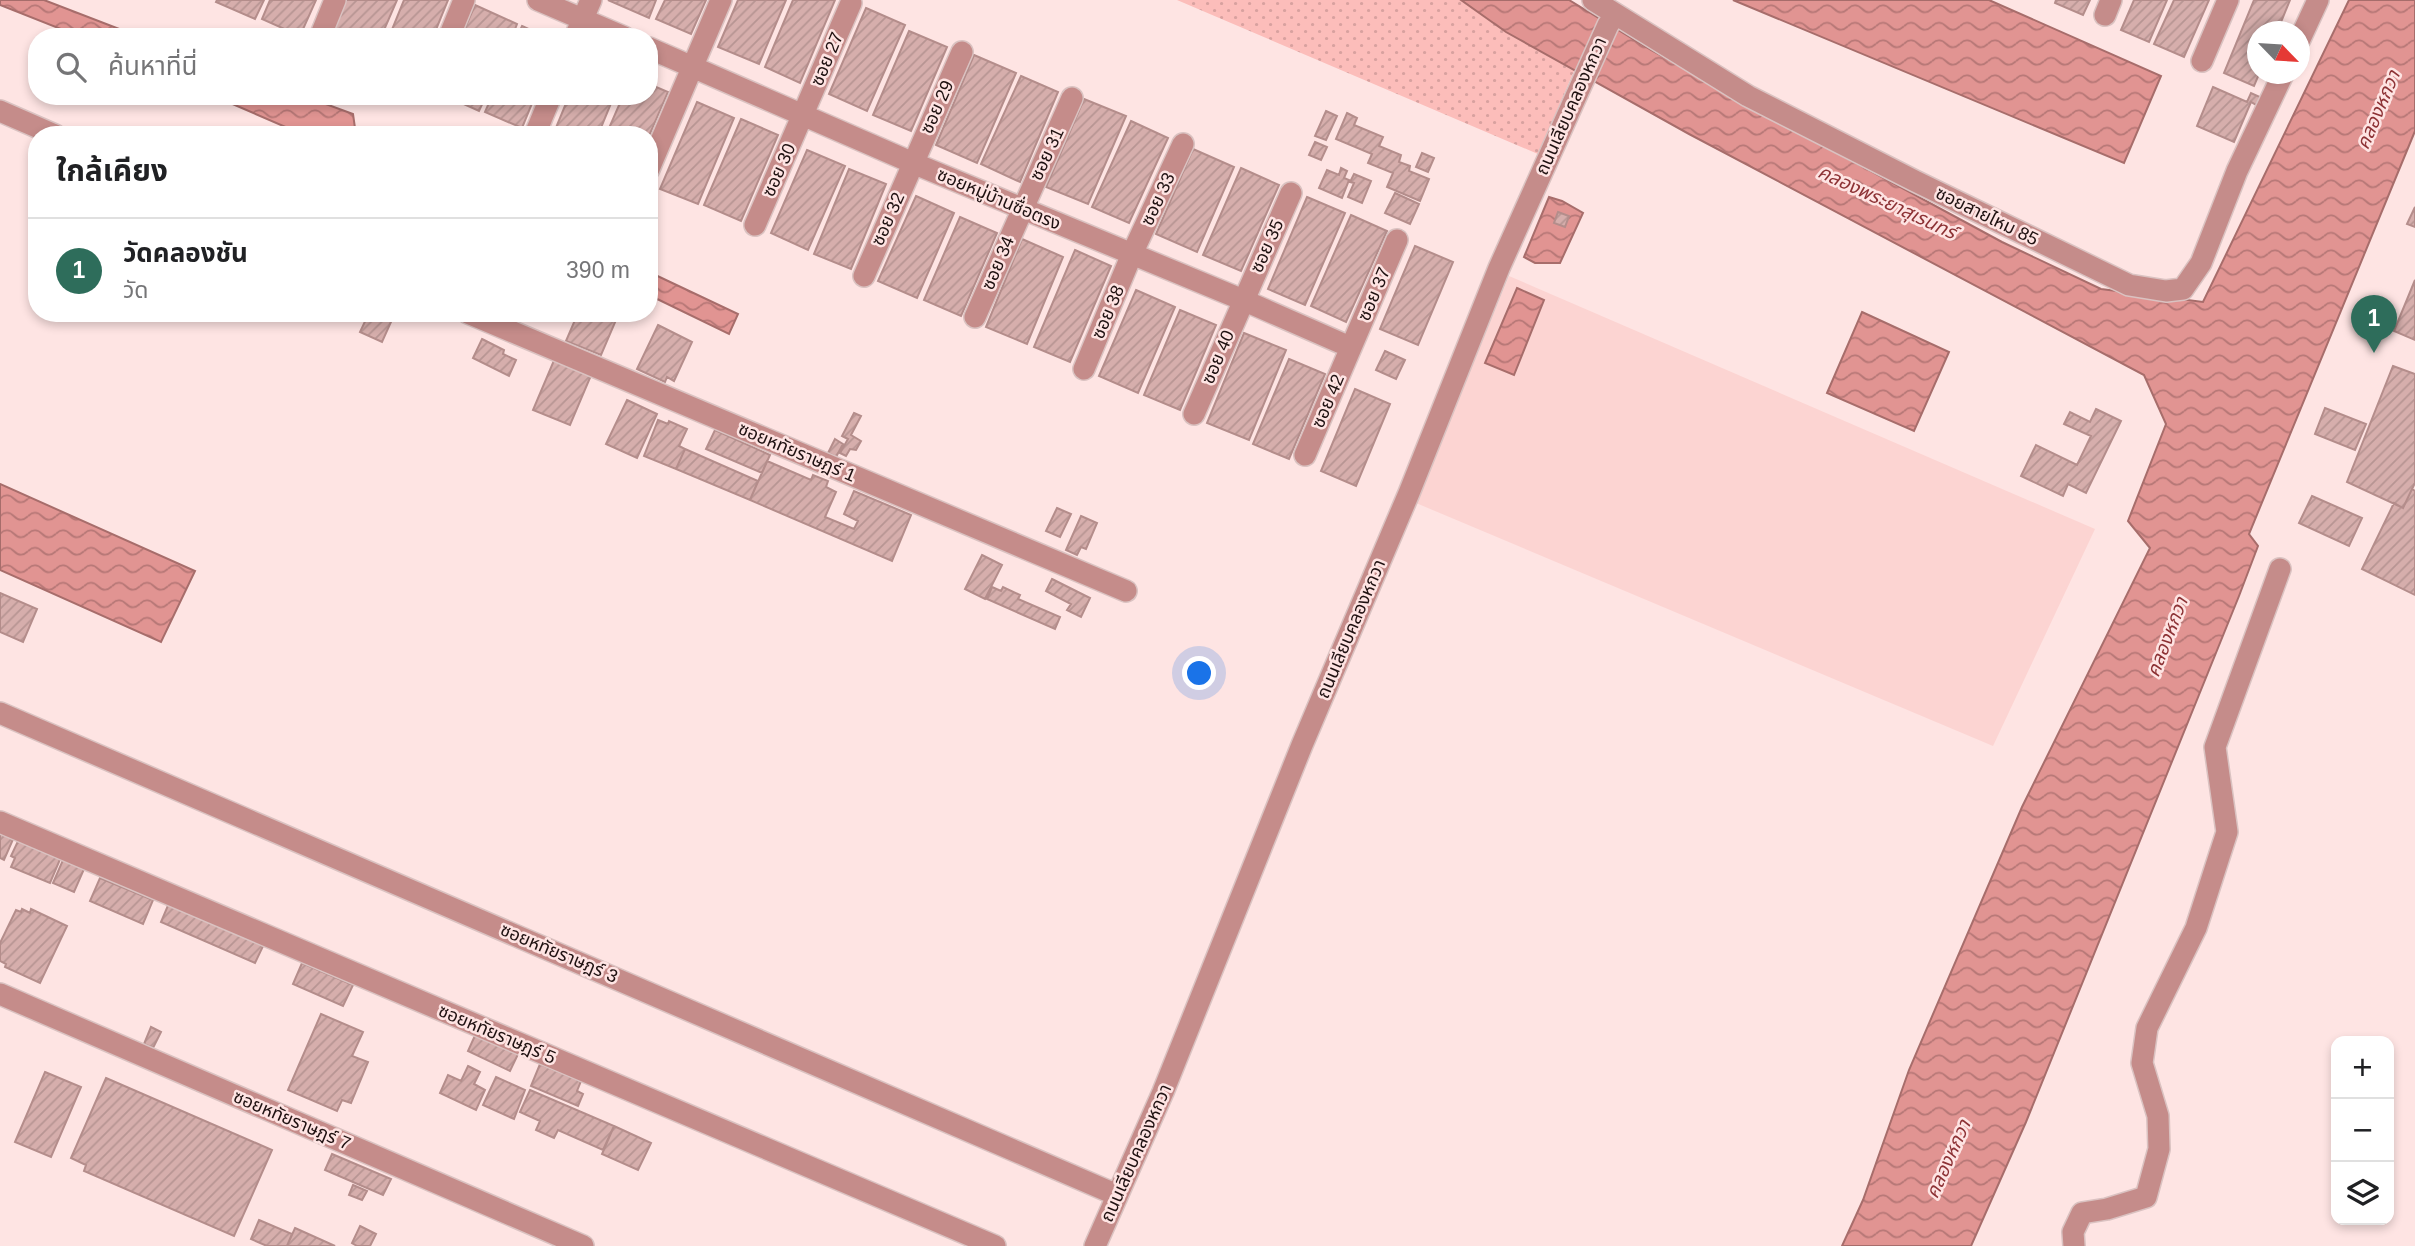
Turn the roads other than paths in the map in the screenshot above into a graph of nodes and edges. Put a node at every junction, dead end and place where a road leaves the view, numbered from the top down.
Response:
1 (335, 0) edge
2 (464, 0) edge
3 (538, 0) edge
4 (721, 0) edge
5 (1592, 0) edge
6 (2228, 0) edge
7 (2318, 0) edge
8 (851, 3) dead end
9 (583, 19) edge
10 (1611, 20) junction
11 (2308, 21) edge
12 (324, 28) edge
13 (453, 28) edge
14 (604, 28) edge
15 (658, 51) edge
16 (962, 52) dead end
17 (2202, 61) dead end
18 (692, 66) junction
19 (2278, 84) edge
20 (1072, 98) dead end
21 (547, 105) edge
22 (0, 111) edge
23 (804, 115) junction
24 (34, 126) edge
25 (538, 126) edge
26 (1183, 144) dead end
27 (658, 147) edge
28 (913, 163) junction
29 (1291, 192) dead end
30 (1022, 209) junction
31 (755, 225) dead end
32 (1397, 240) dead end
33 (1132, 254) junction
34 (864, 276) dead end
35 (1243, 300) junction
36 (975, 317) dead end
37 (489, 322) edge
38 (1350, 347) junction
39 (1084, 369) dead end
40 (1194, 414) dead end
41 (1305, 455) dead end
42 (2280, 569) dead end
43 (1126, 591) dead end
44 (0, 713) edge
45 (0, 822) edge
46 (0, 994) edge
47 (1117, 1195) junction
48 (583, 1246) edge
49 (995, 1246) edge
50 (1096, 1246) edge
51 (2074, 1246) edge

1 - 12 street
2 - 13 street
3 - 9 street
4 - 18 street
5 - 10 street, ซอยสายไหม 85
6 - 17 street
7 - 11 street
8 - 23 street, ซอย 27
9 - 14 street
10 - 19 street, ซอยสายไหม 85
10 - 47 street, ถนนเลียบคลองหกวา
15 - 18 street, ซอยหมู่บ้านซื่อตรง
16 - 28 street, ซอย 29
18 - 23 street, ซอยหมู่บ้านซื่อตรง
18 - 27 street
20 - 30 street, ซอย 31
21 - 25 street
22 - 24 street
23 - 28 street, ซอยหมู่บ้านซื่อตรง
23 - 31 street, ซอย 30
26 - 33 street, ซอย 33
28 - 30 street, ซอยหมู่บ้านซื่อตรง
28 - 34 street, ซอย 32
29 - 35 street, ซอย 35
30 - 33 street, ซอยหมู่บ้านซื่อตรง
30 - 36 street, ซอย 34
32 - 38 street, ซอย 37
33 - 35 street, ซอยหมู่บ้านซื่อตรง
33 - 39 street, ซอย 38
35 - 38 street, ซอยหมู่บ้านซื่อตรง
35 - 40 street, ซอย 40
37 - 43 street, ซอยหทัยราษฎร์ 1
38 - 41 street, ซอย 42
42 - 51 street
44 - 47 street, ซอยหทัยราษฎร์ 3
45 - 49 street, ซอยหทัยราษฎร์ 5
46 - 48 street, ซอยหทัยราษฎร์ 7
47 - 50 street, ถนนเลียบคลองหกวา

